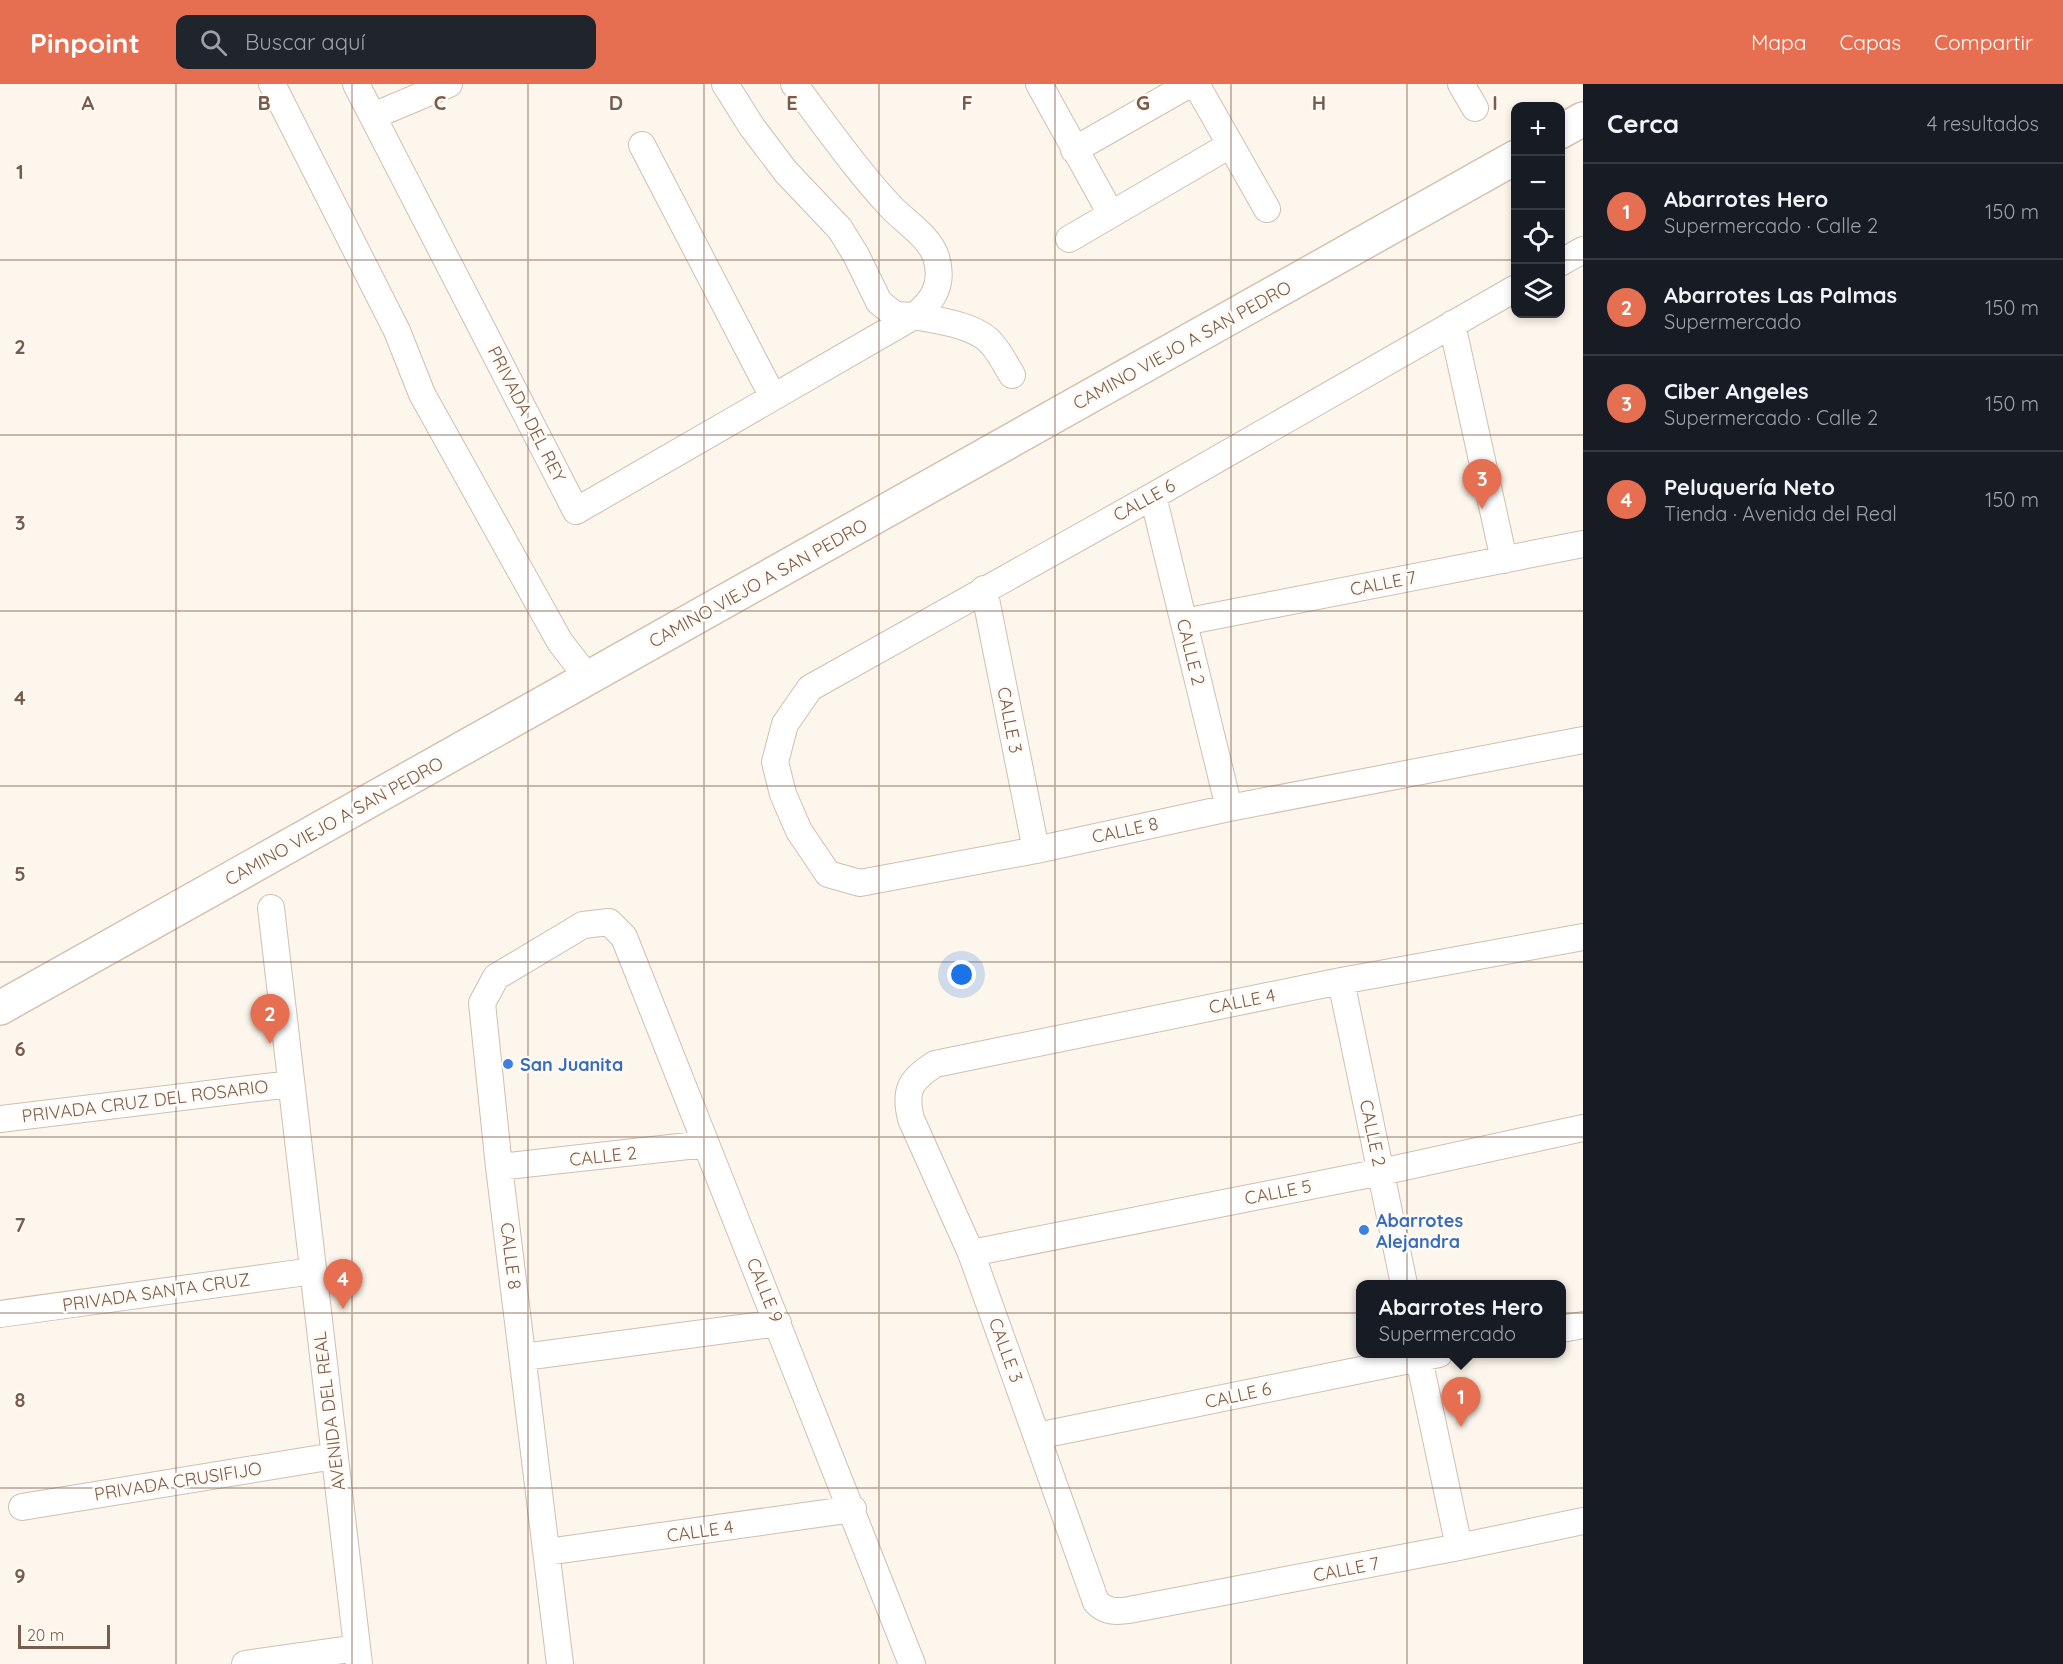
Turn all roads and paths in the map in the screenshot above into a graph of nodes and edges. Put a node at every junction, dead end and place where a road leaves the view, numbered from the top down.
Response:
1 (272, 84) edge
2 (356, 84) edge
3 (449, 84) edge
4 (725, 84) edge
5 (794, 84) edge
6 (1039, 84) edge
7 (1190, 84) edge
8 (1196, 84) edge
9 (1461, 84) edge
10 (1475, 108) dead end
11 (373, 117) junction
12 (1583, 119) edge
13 (1565, 129) edge
14 (642, 145) dead end
15 (1230, 145) junction
16 (1074, 150) junction
17 (1511, 159) edge
18 (1267, 209) dead end
19 (1111, 214) junction
20 (1069, 238) dead end
21 (1583, 250) edge
22 (1565, 260) edge
23 (1511, 290) edge
24 (914, 316) junction
25 (1452, 324) junction
26 (1012, 375) dead end
27 (772, 397) junction
28 (1153, 496) junction
29 (1583, 544) edge
30 (1504, 560) junction
31 (984, 589) junction
32 (1184, 622) junction
33 (588, 678) junction
34 (785, 724) joint
35 (1583, 740) edge
36 (1229, 808) junction
37 (1036, 850) junction
38 (270, 908) dead end
39 (609, 922) joint
40 (1583, 937) edge
41 (1341, 981) junction
42 (0, 1008) edge
43 (291, 1084) junction
44 (910, 1086) joint
45 (0, 1119) edge
46 (1583, 1128) edge
47 (706, 1144) junction
48 (499, 1167) junction
49 (1381, 1172) junction
50 (971, 1254) junction
51 (313, 1271) junction
52 (1403, 1280) edge
53 (0, 1314) edge
54 (777, 1323) junction
55 (1583, 1325) edge
56 (1566, 1328) edge
57 (524, 1357) junction
58 (1411, 1358) edge
59 (1426, 1358) edge
60 (1037, 1436) junction
61 (334, 1456) junction
62 (22, 1507) dead end
63 (853, 1509) junction
64 (1583, 1521) edge
65 (1459, 1547) junction
66 (547, 1552) junction
67 (1109, 1611) joint
68 (358, 1656) edge
69 (245, 1664) edge
70 (560, 1664) edge
71 (912, 1664) edge

1 - 33 street
2 - 11 street, PRIVADA DEL REY
3 - 11 street
4 - 24 street
5 - 24 street, PRIVADA DEL REY
6 - 16 street
7 - 16 street
8 - 15 street
9 - 10 street
11 - 27 street, PRIVADA DEL REY
12 - 13 street
14 - 27 street
15 - 18 street
15 - 19 street
16 - 19 street
17 - 33 street, CAMINO VIEJO A SAN PEDRO
19 - 20 street
21 - 22 street
23 - 25 street, CALLE 6
24 - 26 street
24 - 27 street, PRIVADA DEL REY
25 - 28 street, CALLE 6
25 - 30 street
28 - 31 street, CALLE 6
28 - 32 street, CALLE 2
29 - 30 street, CALLE 7
30 - 32 street, CALLE 7
31 - 34 street, CALLE 6
31 - 37 street, CALLE 3
32 - 36 street, CALLE 2
33 - 42 street, CAMINO VIEJO A SAN PEDRO
34 - 37 street, CALLE 8
35 - 36 street, CALLE 8
36 - 37 street, CALLE 8
38 - 43 street, AVENIDA DEL REAL
39 - 47 street, CALLE 9
39 - 48 street, CALLE 8
40 - 41 street, CALLE 4
41 - 44 street, CALLE 4
41 - 49 street, CALLE 2
43 - 45 street, PRIVADA CRUZ DEL ROSARIO
43 - 51 street, AVENIDA DEL REAL
44 - 50 street, CALLE 3
46 - 49 street, CALLE 5
47 - 48 street, CALLE 2
47 - 54 street, CALLE 9
48 - 57 street, CALLE 8
49 - 50 street, CALLE 5
49 - 52 street, CALLE 2
50 - 60 street, CALLE 3
51 - 53 street, PRIVADA SANTA CRUZ
51 - 61 street, AVENIDA DEL REAL
54 - 57 street
54 - 63 street, CALLE 9
55 - 56 street
57 - 66 street, CALLE 8
58 - 60 street, CALLE 6
59 - 65 street
60 - 67 street, CALLE 3
61 - 62 street, PRIVADA CRUSIFIJO
61 - 68 street, AVENIDA DEL REAL
63 - 66 street, CALLE 4
63 - 71 street, CALLE 9
64 - 65 street, CALLE 7
65 - 67 street, CALLE 7
66 - 70 street, CALLE 8
68 - 69 street

